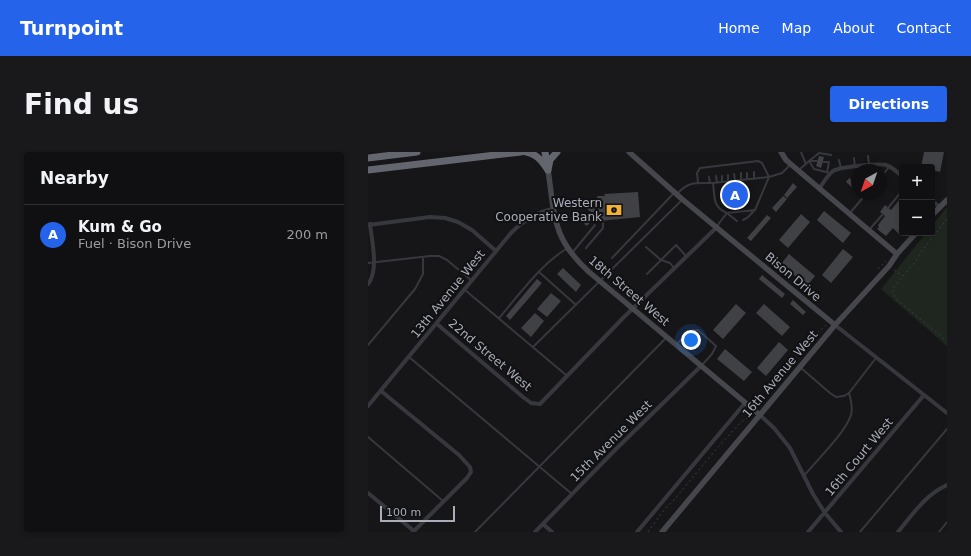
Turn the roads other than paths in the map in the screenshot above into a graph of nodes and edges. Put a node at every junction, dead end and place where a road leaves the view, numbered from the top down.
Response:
1 (417, 152) edge
2 (521, 152) edge
3 (526, 152) edge
4 (545, 152) edge
5 (557, 152) edge
6 (629, 152) edge
7 (781, 152) edge
8 (801, 152) edge
9 (831, 154) dead end
10 (868, 156) dead end
11 (368, 158) edge
12 (854, 158) dead end
13 (839, 160) dead end
14 (809, 161) junction
15 (817, 161) dead end
16 (753, 162) junction
17 (822, 162) dead end
18 (740, 163) junction
19 (746, 163) junction
20 (734, 164) junction
21 (791, 164) junction
22 (806, 164) junction
23 (855, 164) edge
24 (869, 164) edge
25 (727, 165) junction
26 (715, 166) junction
27 (720, 166) junction
28 (887, 166) edge
29 (708, 167) junction
30 (753, 167) dead end
31 (890, 167) junction
32 (740, 168) dead end
33 (746, 168) dead end
34 (851, 168) edge
35 (734, 169) dead end
36 (841, 169) junction
37 (368, 170) edge
38 (548, 170) junction
39 (721, 170) dead end
40 (727, 170) dead end
41 (887, 170) edge
42 (715, 171) dead end
43 (798, 171) junction
44 (708, 172) dead end
45 (754, 172) dead end
46 (829, 172) junction
47 (747, 173) dead end
48 (734, 174) dead end
49 (741, 174) dead end
50 (899, 174) edge
51 (728, 175) dead end
52 (716, 176) dead end
53 (722, 176) dead end
54 (709, 177) dead end
55 (769, 177) junction
56 (747, 179) junction
57 (754, 179) junction
58 (735, 180) junction
59 (741, 180) junction
60 (728, 181) junction
61 (717, 182) junction
62 (722, 182) junction
63 (698, 183) junction
64 (712, 183) junction
65 (819, 189) junction
66 (676, 193) junction
67 (899, 195) edge
68 (682, 199) junction
69 (861, 200) edge
70 (947, 200) edge
71 (888, 208) dead end
72 (553, 209) junction
73 (754, 210) junction
74 (936, 211) edge
75 (727, 213) junction
76 (850, 214) junction
77 (883, 214) dead end
78 (743, 220) dead end
79 (737, 221) dead end
80 (603, 222) dead end
81 (369, 225) edge
82 (595, 225) dead end
83 (717, 227) junction
84 (869, 230) junction
85 (913, 236) edge
86 (646, 247) dead end
87 (567, 248) junction
88 (586, 248) dead end
89 (496, 250) junction
90 (896, 253) junction
91 (571, 254) junction
92 (686, 256) junction
93 (423, 257) junction
94 (612, 258) dead end
95 (661, 260) junction
96 (374, 262) junction
97 (368, 263) edge
98 (674, 268) junction
99 (539, 272) junction
100 (647, 274) dead end
101 (472, 281) junction
102 (600, 281) junction
103 (368, 284) edge
104 (465, 290) junction
105 (576, 305) junction
106 (632, 308) junction
107 (499, 318) junction
108 (833, 323) junction
109 (437, 324) junction
110 (667, 337) junction
111 (368, 345) edge
112 (676, 345) junction
113 (533, 347) junction
114 (409, 357) junction
115 (877, 357) junction
116 (701, 366) junction
117 (800, 367) junction
118 (567, 376) junction
119 (381, 391) junction
120 (849, 392) junction
121 (924, 395) junction
122 (745, 402) junction
123 (368, 406) edge
124 (947, 414) edge
125 (760, 416) junction
126 (947, 429) edge
127 (368, 437) edge
128 (539, 466) junction
129 (804, 476) junction
130 (947, 485) edge
131 (368, 494) edge
132 (572, 494) junction
133 (443, 501) junction
134 (825, 513) junction
135 (947, 522) edge
136 (542, 524) junction
137 (413, 532) edge
138 (475, 532) edge
139 (535, 532) edge
140 (552, 532) edge
141 (637, 532) edge
142 (662, 532) edge
143 (808, 532) edge
144 (841, 532) edge
145 (860, 532) edge
146 (898, 532) edge
147 (939, 532) edge

1 - 11 highway
2 - 37 highway
3 - 38 highway
4 - 38 highway
5 - 38 highway
6 - 66 street, Bison Drive
7 - 21 street
8 - 22 lane
9 - 14 lane
10 - 24 lane
12 - 23 lane
13 - 36 lane
14 - 15 lane
14 - 22 lane
14 - 46 lane
16 - 19 lane
16 - 30 lane
16 - 55 lane
17 - 46 lane
18 - 19 lane
18 - 20 lane
18 - 32 lane
19 - 33 lane
20 - 25 lane
20 - 35 lane
21 - 43 street
21 - 55 lane
22 - 43 lane
25 - 27 lane
25 - 40 lane
26 - 27 lane
26 - 29 lane
26 - 42 lane
27 - 39 lane
28 - 31 street
29 - 44 lane
29 - 63 lane
31 - 41 lane
31 - 50 street
34 - 36 street
36 - 46 street
38 - 72 street, 18th Street West
43 - 65 street
45 - 57 lane
46 - 65 street
47 - 56 lane
48 - 58 lane
49 - 59 lane
51 - 60 lane
52 - 61 lane
53 - 62 lane
54 - 64 lane
55 - 57 lane
55 - 73 lane
56 - 57 lane
56 - 59 lane
58 - 59 lane
58 - 60 lane
60 - 62 lane
61 - 62 lane
61 - 64 lane
63 - 64 lane
63 - 66 lane
64 - 75 lane
65 - 76 street
66 - 68 street, Bison Drive
66 - 94 lane
67 - 71 lane
68 - 83 street, Bison Drive
68 - 102 lane
69 - 76 lane
70 - 74 street
72 - 87 street, 18th Street West
72 - 89 street, 13th Avenue West
73 - 75 lane
73 - 78 lane
75 - 79 lane
75 - 83 lane
76 - 84 street
77 - 84 lane
80 - 88 lane
81 - 89 street
81 - 96 street
82 - 91 lane
83 - 92 street
83 - 108 street, Bison Drive
84 - 90 street
85 - 90 street, 16th Avenue West
86 - 95 lane
87 - 91 street, 18th Street West
87 - 99 lane
89 - 101 street, 13th Avenue West
90 - 108 street, 16th Avenue West
91 - 102 street, 18th Street West
92 - 95 lane
92 - 98 street
93 - 96 lane
93 - 101 lane
93 - 111 lane
95 - 98 lane
95 - 100 lane
96 - 97 lane
96 - 103 street
98 - 106 street
99 - 105 lane
99 - 107 lane
101 - 104 street, 13th Avenue West
102 - 105 lane
102 - 106 street, 18th Street West
104 - 107 lane
104 - 109 street, 13th Avenue West
105 - 113 lane
106 - 110 street, 18th Street West
106 - 118 street
107 - 113 lane
108 - 115 street, Bison Drive
108 - 117 street, 16th Avenue West
109 - 114 street, 13th Avenue West
109 - 118 street, 22nd Street West
110 - 112 street, 18th Street West
110 - 128 lane
112 - 116 street, 18th Street West
112 - 116 lane
113 - 118 lane
114 - 119 street, 13th Avenue West
114 - 128 lane
115 - 120 lane
115 - 121 street, Bison Drive
116 - 122 street, 18th Street West
116 - 132 street, 15th Avenue West
117 - 120 lane
117 - 125 street, 16th Avenue West
119 - 123 street, 13th Avenue West
119 - 133 street
120 - 129 lane
121 - 124 street, Bison Drive
121 - 134 street, 16th Court West
122 - 125 street, 18th Street West
122 - 141 street
125 - 129 street
125 - 142 street, 16th Avenue West
126 - 145 lane
127 - 133 lane
128 - 132 lane
128 - 138 lane
129 - 134 street
130 - 146 street
131 - 137 street
132 - 136 street, 15th Avenue West
133 - 137 street
134 - 143 street, 16th Court West
134 - 144 street
135 - 147 lane
136 - 139 street, 15th Avenue West
136 - 140 street

